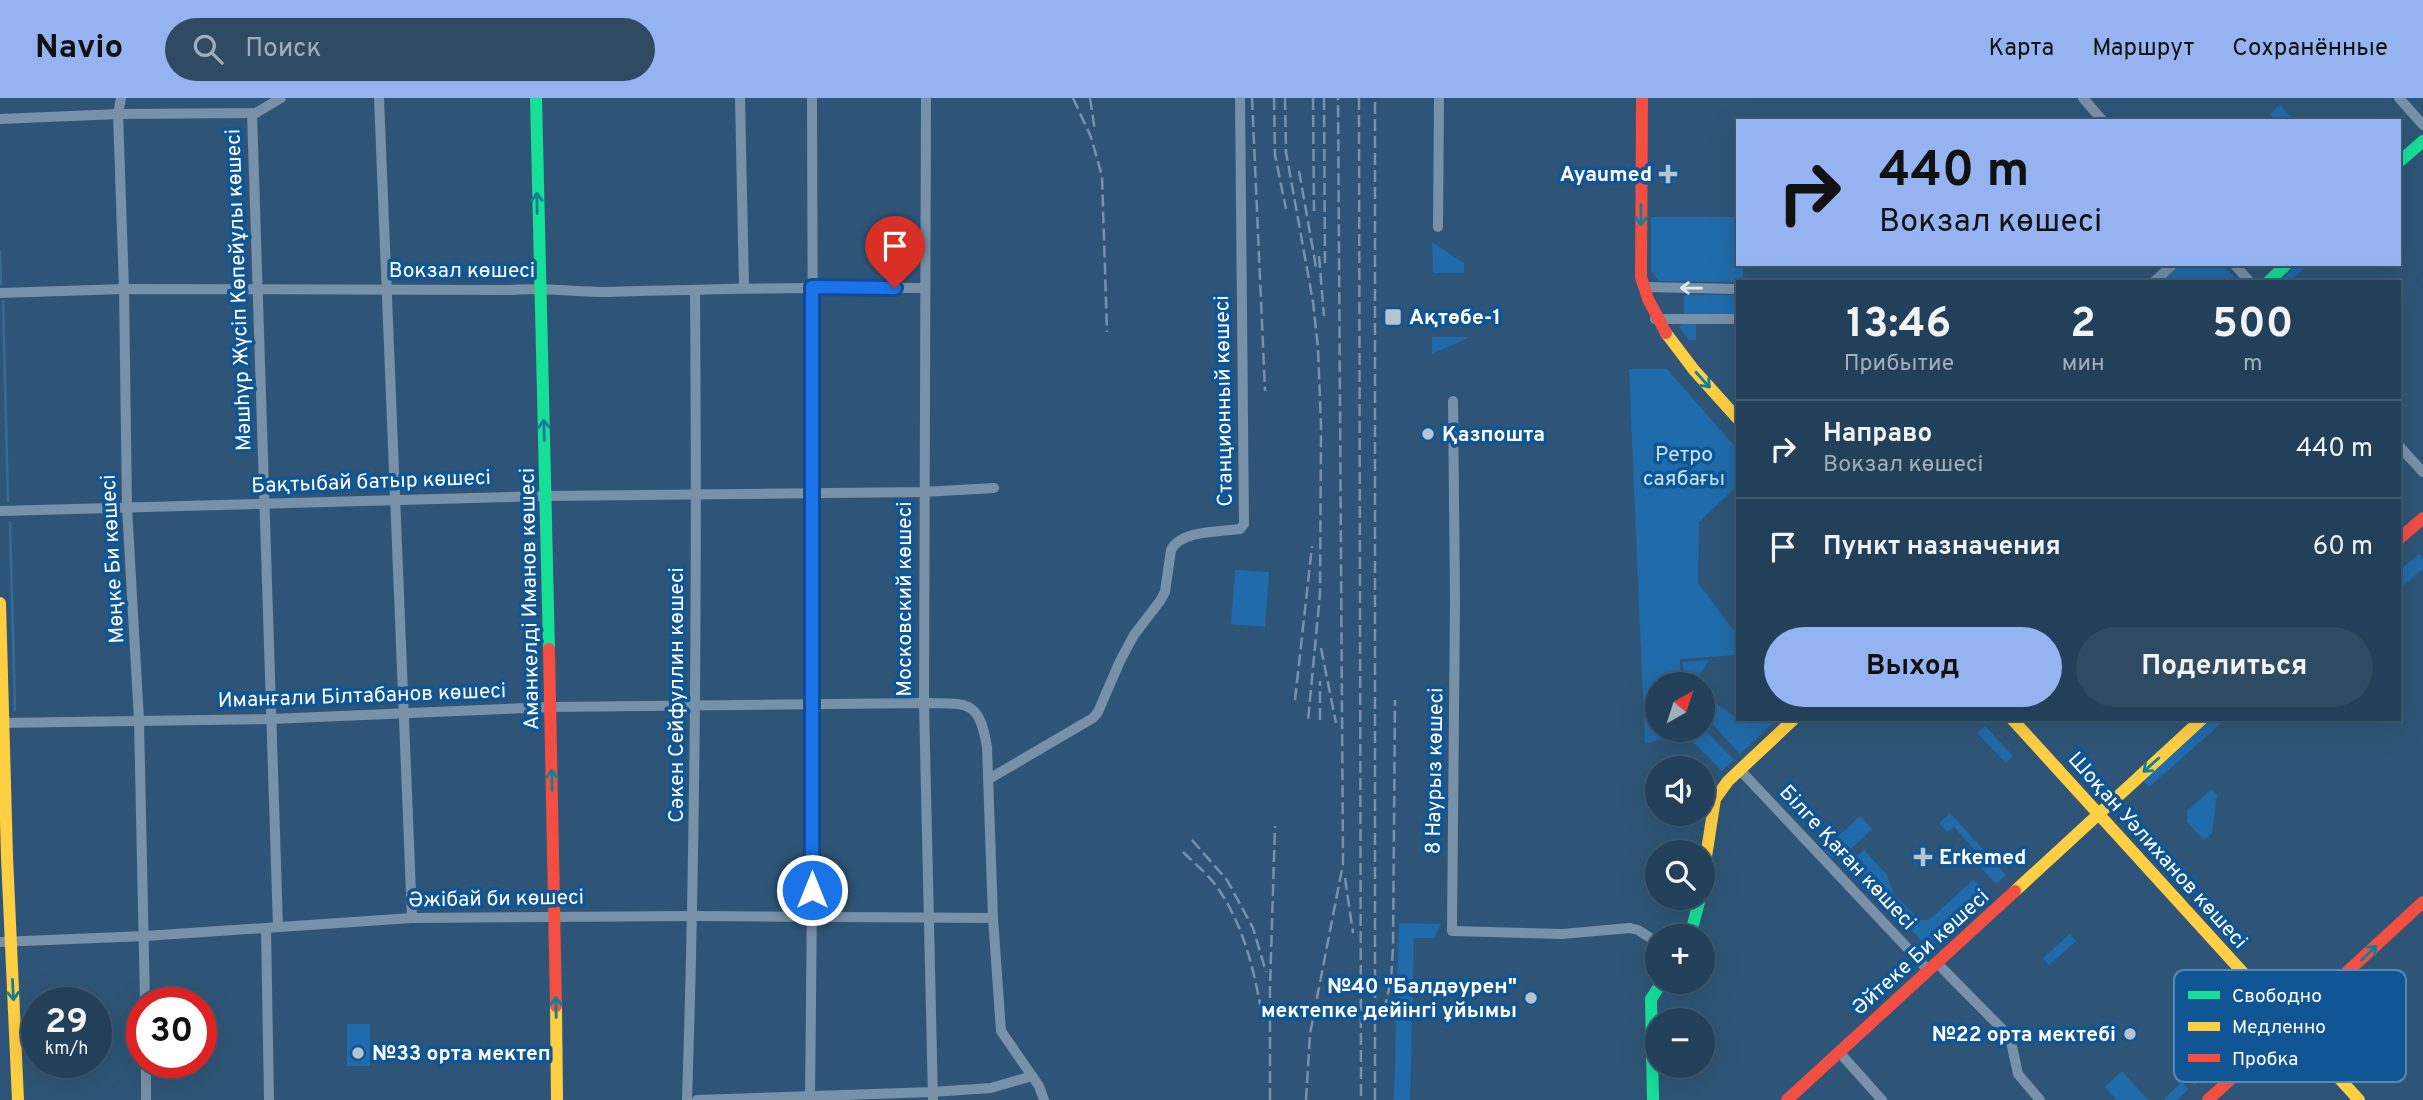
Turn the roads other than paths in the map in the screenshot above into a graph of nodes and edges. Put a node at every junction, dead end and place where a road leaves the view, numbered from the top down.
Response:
1 (121, 98) edge
2 (281, 98) edge
3 (380, 98) edge
4 (536, 98) edge
5 (740, 98) edge
6 (812, 98) edge
7 (926, 98) edge
8 (1240, 98) edge
9 (1438, 98) edge
10 (1642, 98) edge
11 (2083, 98) edge
12 (2399, 98) edge
13 (251, 113) junction
14 (118, 114) junction
15 (2102, 119) edge
16 (0, 120) edge
17 (2423, 125) edge
18 (2423, 141) edge
19 (2401, 160) edge
20 (1438, 227) dead end
21 (2171, 266) edge
22 (2236, 266) edge
23 (2285, 266) edge
24 (2156, 280) edge
25 (2248, 280) edge
26 (2270, 280) edge
27 (812, 287) junction
28 (1644, 287) junction
29 (539, 288) junction
30 (744, 288) junction
31 (923, 288) junction
32 (124, 289) junction
33 (258, 289) junction
34 (1736, 289) edge
35 (389, 290) junction
36 (695, 290) junction
37 (0, 293) edge
38 (1656, 319) junction
39 (1736, 319) edge
40 (1453, 401) dead end
41 (1736, 417) edge
42 (2401, 448) edge
43 (2423, 472) edge
44 (994, 488) dead end
45 (923, 492) junction
46 (697, 494) junction
47 (813, 494) junction
48 (546, 496) junction
49 (395, 500) junction
50 (264, 503) junction
51 (127, 508) junction
52 (0, 511) edge
53 (2423, 518) edge
54 (2401, 538) edge
55 (0, 603) edge
56 (924, 703) junction
57 (814, 704) junction
58 (697, 705) junction
59 (550, 707) junction
60 (405, 713) junction
61 (271, 719) junction
62 (139, 720) junction
63 (1792, 721) edge
64 (2014, 721) edge
65 (2200, 721) edge
66 (2, 723) edge
67 (1740, 770) junction
68 (989, 779) junction
69 (2099, 813) junction
70 (1709, 840) edge
71 (2423, 902) edge
72 (555, 916) junction
73 (693, 916) junction
74 (812, 917) junction
75 (412, 918) junction
76 (993, 918) junction
77 (927, 919) junction
78 (267, 928) junction
79 (278, 928) junction
80 (1645, 934) edge
81 (145, 936) junction
82 (5, 942) edge
83 (1933, 967) junction
84 (2241, 970) edge
85 (2351, 970) edge
86 (145, 987) edge
87 (1654, 994) edge
88 (1839, 1052) junction
89 (1032, 1076) junction
90 (146, 1078) edge
91 (2228, 1082) edge
92 (2342, 1082) edge
93 (932, 1096) edge
94 (810, 1098) edge
95 (18, 1100) edge
96 (146, 1100) edge
97 (269, 1100) edge
98 (556, 1100) edge
99 (687, 1100) edge
100 (697, 1100) edge
101 (1044, 1100) edge
102 (1653, 1100) edge
103 (1787, 1100) edge
104 (1882, 1100) edge
105 (2040, 1100) edge
106 (2208, 1100) edge
107 (2359, 1100) edge

1 - 14 street, Мөңке Би көшесі
2 - 13 street
3 - 35 street
29 -> 4 street, Аманкелді Иманов көшесі
5 - 30 street
6 - 27 street
7 - 31 street, Московский көшесі
8 - 68 street, Станционный көшесі
9 - 20 street
10 -> 28 street
11 - 15 street
12 - 17 street
13 - 14 street
13 - 33 street, Мәшһүр Жүсіп Көпейұлы көшесі
14 - 16 street
14 - 32 street, Мөңке Би көшесі
18 - 19 street
21 - 24 street
22 - 25 street
23 - 26 street
27 - 30 street, Вокзал көшесі
27 - 31 street, Вокзал көшесі
27 - 47 street
34 -> 28 street
28 - 38 street
29 - 35 street, Вокзал көшесі
29 - 36 street, Вокзал көшесі
48 -> 29 street, Аманкелді Иманов көшесі
30 - 36 street, Вокзал көшесі
31 - 45 street, Московский көшесі
32 - 33 street, Вокзал көшесі
32 - 37 street, Вокзал көшесі
32 - 51 street, Мөңке Би көшесі
33 - 35 street, Вокзал көшесі
33 - 50 street, Мәшһүр Жүсіп Көпейұлы көшесі
35 - 49 street
36 - 46 street, Сәкен Сейфуллин көшесі
38 - 39 street
38 -> 41 street
40 - 80 street, 8 Наурыз көшесі
42 - 43 street
44 - 45 street, Бақтыбай батыр көшесі
45 - 47 street, Бақтыбай батыр көшесі
45 - 56 street, Московский көшесі
46 - 47 street, Бақтыбай батыр көшесі
46 - 48 street, Бақтыбай батыр көшесі
46 - 58 street, Сәкен Сейфуллин көшесі
47 - 57 street
48 - 49 street, Бақтыбай батыр көшесі
48 - 59 street, Аманкелді Иманов көшесі
49 - 50 street, Бақтыбай батыр көшесі
49 - 60 street
50 - 51 street, Бақтыбай батыр көшесі
50 - 61 street, Мәшһүр Жүсіп Көпейұлы көшесі
51 - 52 street, Бақтыбай батыр көшесі
51 - 62 street, Мөңке Би көшесі
53 - 54 street
55 - 66 street
56 - 57 street, Иманғали Білтабанов көшесі
56 - 68 street, Иманғали Білтабанов көшесі
56 - 77 street, Московский көшесі
57 - 58 street, Иманғали Білтабанов көшесі
57 - 74 street
58 - 59 street, Иманғали Білтабанов көшесі
58 - 73 street, Сәкен Сейфуллин көшесі
59 - 60 street, Иманғали Білтабанов көшесі
72 -> 59 street, Аманкелді Иманов көшесі
60 - 61 street, Иманғали Білтабанов көшесі
60 - 75 street
61 - 62 street, Иманғали Білтабанов көшесі
61 - 79 street, Мәшһүр Жүсіп Көпейұлы көшесі
62 - 66 street, Иманғали Білтабанов көшесі
62 - 81 street, Мөңке Би көшесі
63 - 67 street
64 - 69 street, Шоқан Уәлиханов көшесі
65 -> 69 street, Әйтеке Би көшесі
66 - 82 street
67 - 70 street
67 - 83 street, Білге Қаған көшесі
68 - 76 street
69 - 83 street, Әйтеке Би көшесі
69 - 84 street, Шоқан Уәлиханов көшесі
85 -> 71 street
72 - 73 street, Әжібай би көшесі
72 - 75 street, Әжібай би көшесі
98 -> 72 street, Аманкелді Иманов көшесі
73 - 74 street, Әжібай би көшесі
73 - 99 street, Сәкен Сейфуллин көшесі
74 - 77 street, Әжібай би көшесі
74 - 94 street
75 - 79 street, Әжібай би көшесі
76 - 77 street, Әжібай би көшесі
76 - 89 street
77 - 93 street, Московский көшесі
78 - 79 street, Әжібай би көшесі
78 - 81 street, Әжібай би көшесі
78 - 97 street
81 - 82 street, Әжібай би көшесі
81 - 86 street, Мөңке Би көшесі
82 -> 95 street
83 - 88 street, Әйтеке Би көшесі
83 - 105 street, Білге Қаған көшесі
87 - 102 street
88 - 103 street, Әйтеке Би көшесі
88 - 104 street
89 - 93 street
89 - 101 street
90 - 96 street
91 - 106 street
92 - 107 street, Шоқан Уәлиханов көшесі
93 - 94 street
94 - 100 street

